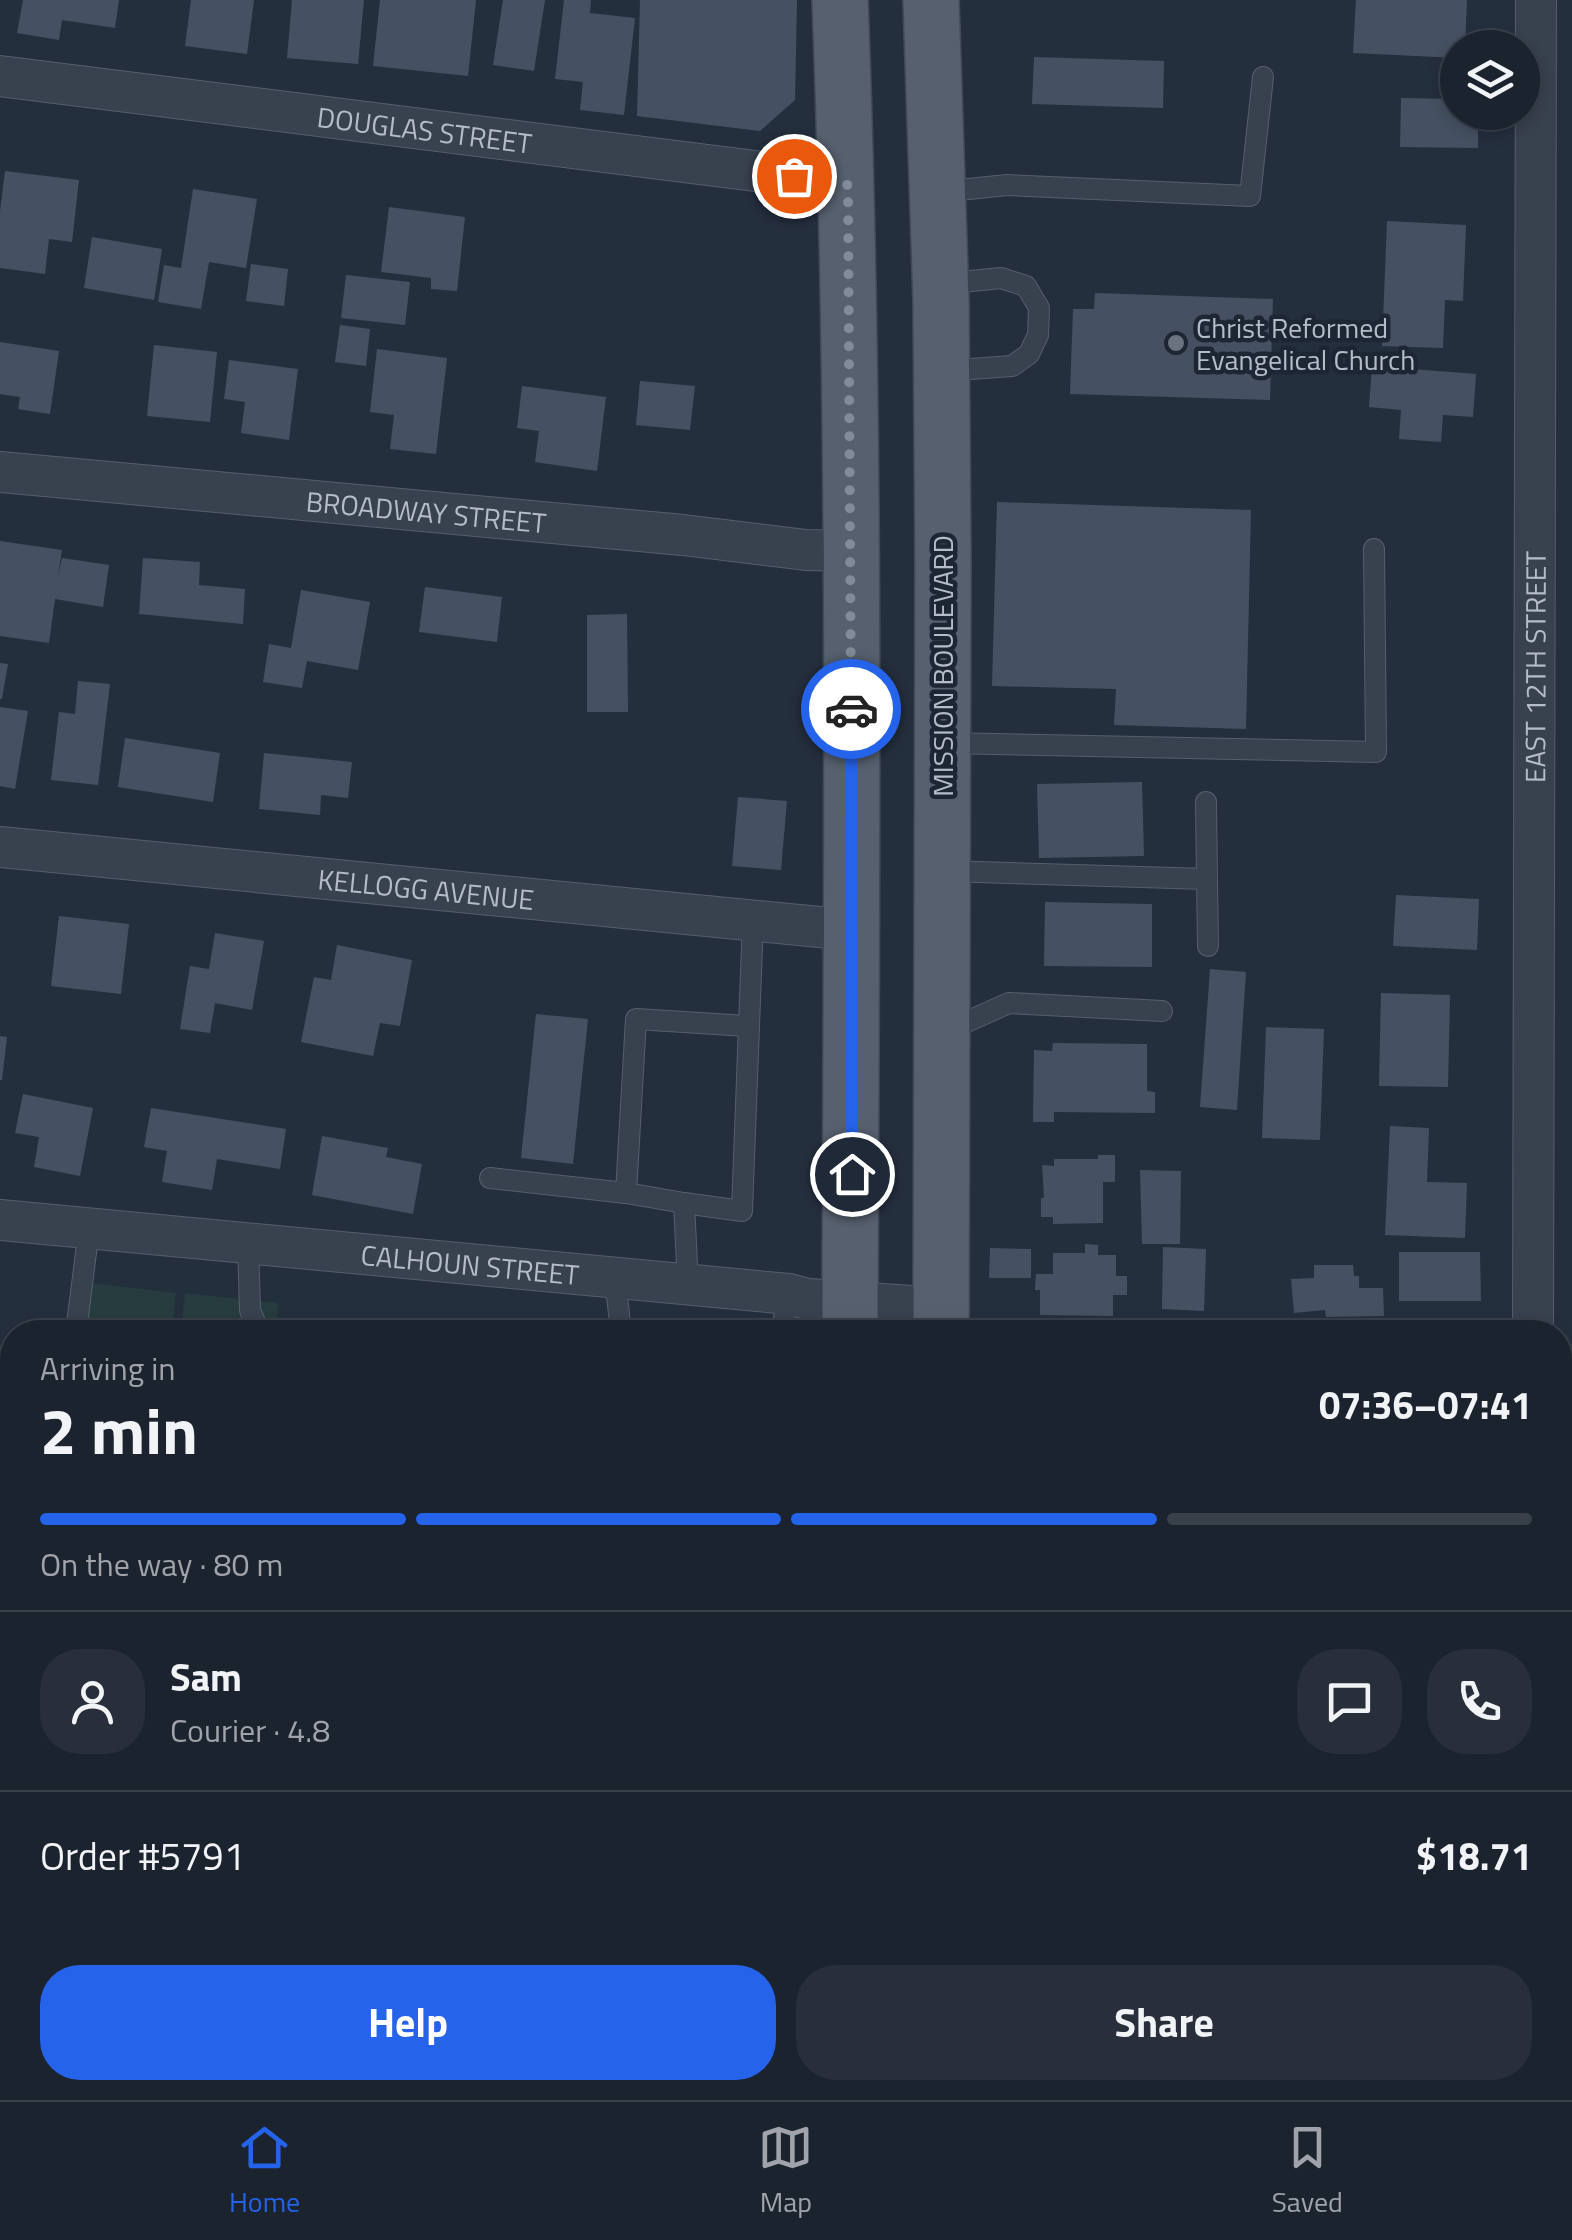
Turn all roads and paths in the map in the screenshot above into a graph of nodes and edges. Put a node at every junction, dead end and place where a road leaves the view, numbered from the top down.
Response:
1 (840, 0) edge
2 (931, 0) edge
3 (1536, 0) edge
4 (0, 76) edge
5 (1262, 77) dead end
6 (848, 185) junction
7 (938, 192) junction
8 (940, 284) junction
9 (941, 372) junction
10 (0, 472) edge
11 (1374, 548) dead end
12 (851, 552) junction
13 (942, 743) junction
14 (1553, 755) edge
15 (1206, 802) dead end
16 (0, 846) edge
17 (942, 871) junction
18 (1207, 879) junction
19 (752, 920) junction
20 (850, 930) junction
21 (1208, 946) dead end
22 (1162, 1011) dead end
23 (747, 1026) junction
24 (942, 1032) junction
25 (490, 1178) dead end
26 (626, 1193) junction
27 (684, 1203) junction
28 (0, 1220) edge
29 (90, 1229) junction
30 (248, 1244) junction
31 (615, 1278) junction
32 (688, 1285) junction
33 (785, 1313) edge
34 (850, 1316) edge
35 (78, 1320) edge
36 (254, 1320) edge
37 (620, 1320) edge
38 (941, 1320) edge
39 (1533, 1320) edge

1 - 6 main road
2 - 7 main road, MISSION BOULEVARD
3 - 14 street, EAST 12TH STREET
4 - 6 street, DOUGLAS STREET
5 - 7 lane
6 - 12 main road
7 - 8 main road, MISSION BOULEVARD
8 - 9 main road, MISSION BOULEVARD
8 - 9 lane
9 - 13 main road, MISSION BOULEVARD
10 - 12 street, BROADWAY STREET
11 - 13 lane
12 - 20 main road
13 - 17 main road, MISSION BOULEVARD
14 - 39 street, EAST 12TH STREET
15 - 18 lane
16 - 19 street, KELLOGG AVENUE
17 - 18 lane
17 - 24 main road, MISSION BOULEVARD
18 - 21 lane
19 - 20 street, KELLOGG AVENUE
19 - 23 lane
20 - 34 main road
22 - 24 lane
23 - 26 lane
23 - 27 lane
24 - 38 main road, MISSION BOULEVARD
25 - 26 lane
26 - 27 lane
27 - 32 lane
28 - 29 street, CALHOUN STREET
29 - 30 street, CALHOUN STREET
29 - 35 lane
30 - 31 street, CALHOUN STREET
30 - 36 lane
31 - 32 street, CALHOUN STREET
31 - 37 lane
32 - 33 street, CALHOUN STREET
33 - 34 street, CALHOUN STREET
34 - 38 street, CALHOUN STREET

